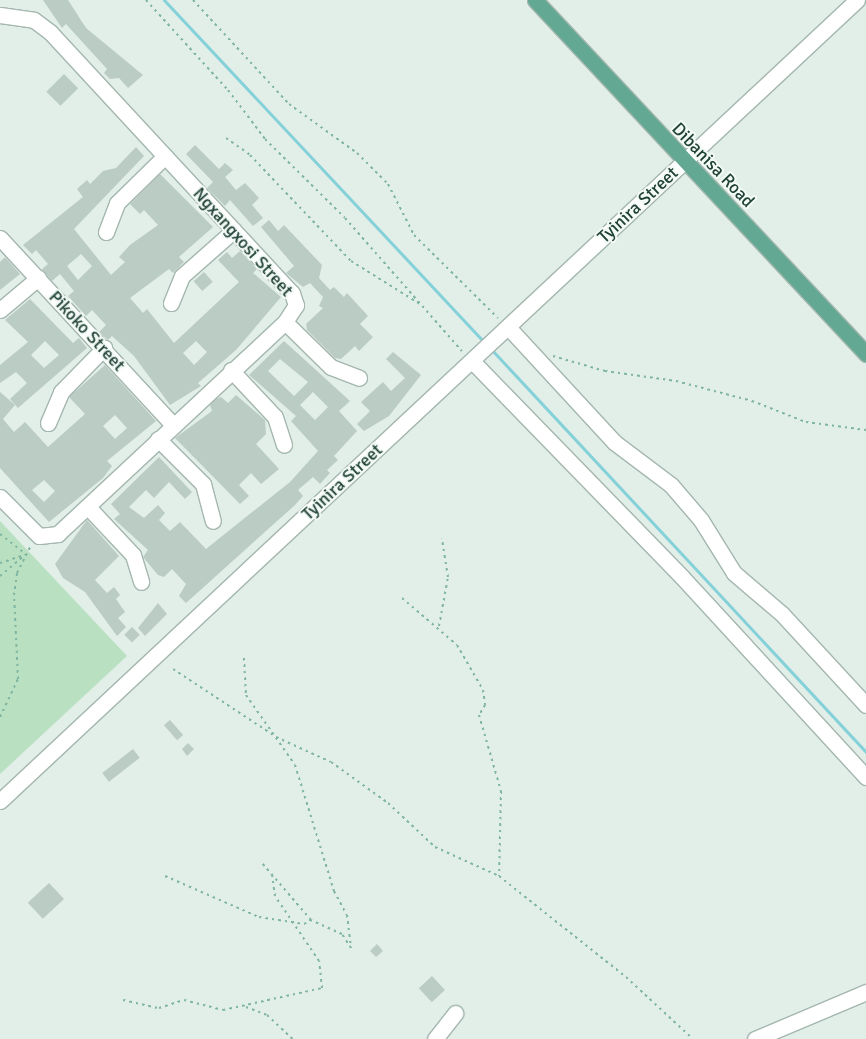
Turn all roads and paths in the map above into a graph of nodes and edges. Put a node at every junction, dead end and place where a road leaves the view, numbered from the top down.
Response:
1 (146, 0) edge
2 (193, 0) edge
3 (535, 0) edge
4 (548, 0) edge
5 (857, 0) edge
6 (0, 16) edge
7 (226, 138) dead end
8 (164, 156) junction
9 (687, 158) junction
10 (234, 230) junction
11 (106, 232) dead end
12 (0, 238) edge
13 (38, 278) junction
14 (171, 303) dead end
15 (422, 305) junction
16 (0, 310) edge
17 (285, 322) junction
18 (504, 331) junction
19 (866, 341) edge
20 (104, 348) junction
21 (526, 349) junction
22 (866, 354) edge
23 (476, 358) junction
24 (231, 370) junction
25 (359, 378) dead end
26 (48, 423) dead end
27 (173, 425) junction
28 (866, 430) edge
29 (158, 439) junction
30 (284, 446) dead end
31 (0, 497) edge
32 (88, 507) junction
33 (213, 521) dead end
34 (0, 534) edge
35 (39, 536) junction
36 (442, 538) dead end
37 (26, 554) junction
38 (0, 563) edge
39 (0, 576) edge
40 (141, 582) dead end
41 (402, 598) dead end
42 (439, 626) junction
43 (244, 658) dead end
44 (172, 669) dead end
45 (866, 705) edge
46 (0, 718) edge
47 (276, 737) junction
48 (866, 777) edge
49 (0, 801) edge
50 (262, 863) dead end
51 (272, 874) junction
52 (165, 876) dead end
53 (499, 876) junction
54 (311, 920) junction
55 (291, 921) junction
56 (866, 992) edge
57 (123, 1000) dead end
58 (243, 1007) junction
59 (455, 1013) dead end
60 (293, 1039) edge
61 (435, 1039) edge
62 (692, 1039) edge
63 (755, 1039) edge

1 - 15 path
2 - 18 path
3 - 9 main road, Dibanisa Road
4 - 9 main road, Dibanisa Road
5 - 9 street, Tyinira Street
6 - 8 street, Ngxangxosi Street
7 - 15 path
8 - 10 street, Ngxangxosi Street
8 - 11 street
9 - 18 street, Tyinira Street
9 - 19 main road, Dibanisa Road
9 - 22 main road, Dibanisa Road
10 - 14 street
10 - 17 street, Ngxangxosi Street
12 - 13 street, Pikoko Street
13 - 16 street
13 - 20 street, Pikoko Street
15 - 23 path
17 - 24 street, Ngxangxosi Street
17 - 25 street
18 - 21 street
18 - 23 street, Tyinira Street
20 - 26 street
20 - 27 street, Pikoko Street
21 - 28 path
21 - 45 street
23 - 48 street
23 - 49 street, Tyinira Street
24 - 27 street, Ngxangxosi Street
24 - 30 street
27 - 29 street, Ngxangxosi Street
29 - 32 street, Ngxangxosi Street
29 - 33 street
31 - 35 street
32 - 35 street, Ngxangxosi Street
32 - 40 street
34 - 37 path
35 - 37 path
36 - 42 path
37 - 38 path
37 - 39 path
37 - 46 path
41 - 42 path
42 - 53 path
43 - 47 path
44 - 47 path
47 - 53 path
47 - 54 path
50 - 51 path
51 - 54 path
51 - 55 path
52 - 55 path
53 - 62 path
54 - 55 path
55 - 58 path
56 - 63 street
57 - 58 path
58 - 60 path
59 - 61 street

